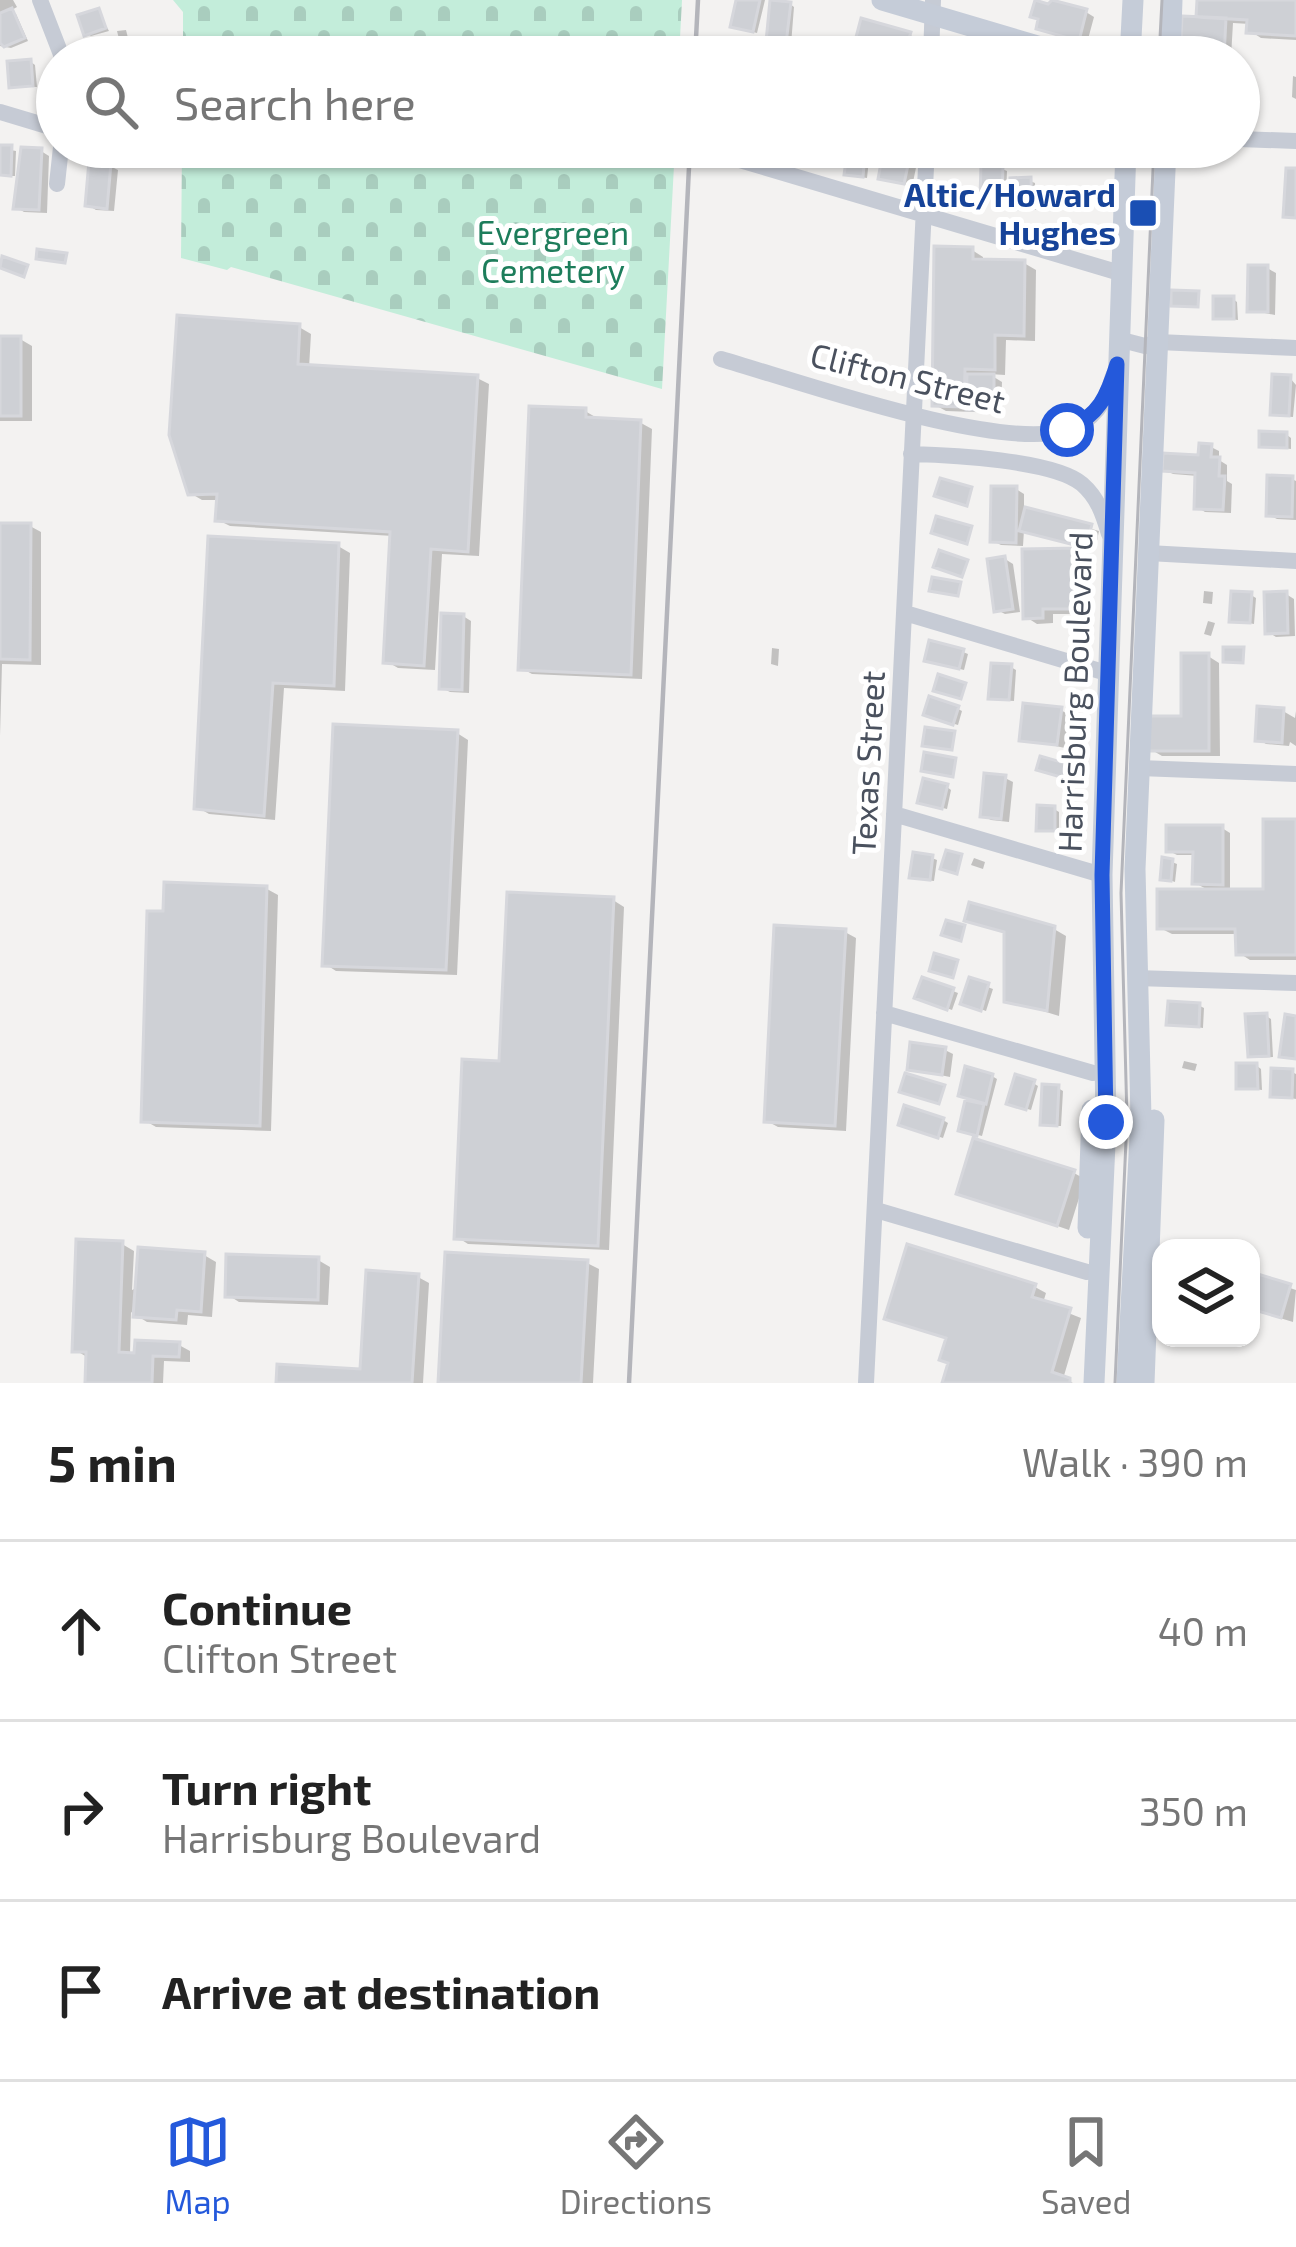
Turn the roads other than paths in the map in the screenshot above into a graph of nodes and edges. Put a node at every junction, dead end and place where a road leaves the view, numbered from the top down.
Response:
1 (40, 0) edge
2 (882, 0) edge
3 (1133, 0) edge
4 (1172, 0) edge
5 (933, 8) edge
6 (54, 36) edge
7 (1015, 36) edge
8 (1131, 36) edge
9 (1171, 36) edge
10 (0, 112) edge
11 (36, 123) edge
12 (1260, 140) edge
13 (1296, 141) edge
14 (59, 168) edge
15 (765, 168) edge
16 (926, 168) edge
17 (1125, 168) edge
18 (1165, 168) edge
19 (57, 184) dead end
20 (924, 217) junction
21 (1120, 273) junction
22 (1118, 339) junction
23 (1158, 342) junction
24 (1296, 348) edge
25 (721, 359) dead end
26 (1117, 364) junction
27 (913, 413) junction
28 (911, 454) junction
29 (1112, 542) junction
30 (1148, 553) junction
31 (1296, 561) edge
32 (905, 613) junction
33 (1110, 674) junction
34 (1139, 768) junction
35 (1296, 774) edge
36 (894, 814) junction
37 (1102, 875) junction
38 (1136, 979) junction
39 (1296, 983) edge
40 (884, 1013) junction
41 (1093, 1073) junction
42 (876, 1210) junction
43 (1087, 1272) junction
44 (866, 1383) edge
45 (1080, 1383) edge
46 (1094, 1383) edge
47 (1127, 1383) edge
48 (1144, 1383) edge

1 - 6 street
2 - 5 main road
3 - 8 main road
4 - 9 main road
5 - 7 main road
10 - 11 street
12 - 13 street
14 - 19 street
15 - 20 street
16 - 20 street, Texas Street
17 - 21 main road, Harrisburg Boulevard
18 - 23 main road, Harrisburg Boulevard
20 - 21 street
20 - 27 street, Texas Street
21 - 22 main road, Harrisburg Boulevard
22 - 23 street
22 - 26 main road, Harrisburg Boulevard
23 - 24 street
23 - 30 main road, Harrisburg Boulevard
25 - 27 street, Clifton Street
26 - 27 street, Clifton Street
26 - 29 main road, Harrisburg Boulevard
27 - 28 street, Texas Street
28 - 29 street, Clifton Street
28 - 32 street, Texas Street
29 - 33 main road, Harrisburg Boulevard
30 - 31 street
30 - 34 main road, Harrisburg Boulevard
32 - 33 street
32 - 36 street, Texas Street
33 - 37 main road, Harrisburg Boulevard
34 - 35 street
34 - 38 main road, Harrisburg Boulevard
36 - 37 street
36 - 40 street, Texas Street
37 - 41 main road
37 - 46 main road, Harrisburg Boulevard
38 - 39 street
38 - 47 main road, Harrisburg Boulevard
38 - 48 main road
40 - 41 street
40 - 42 street, Texas Street
41 - 43 main road
42 - 43 street
42 - 44 street, Texas Street
43 - 45 main road

